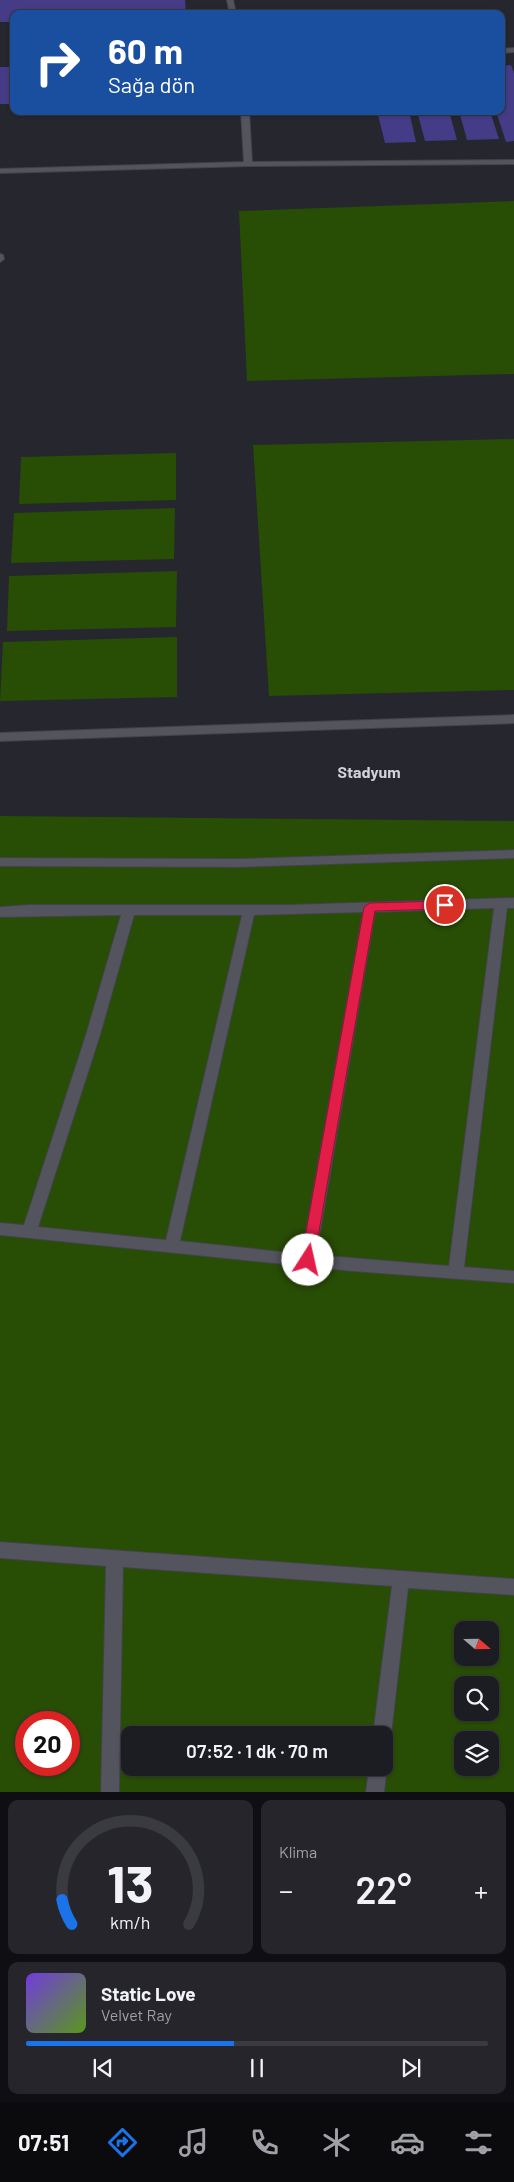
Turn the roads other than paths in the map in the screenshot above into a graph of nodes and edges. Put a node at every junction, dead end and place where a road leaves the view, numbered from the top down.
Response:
1 (245, 115) edge
2 (514, 162) edge
3 (248, 164) junction
4 (0, 171) edge
5 (514, 719) edge
6 (0, 737) edge
7 (514, 854) edge
8 (0, 862) edge
9 (507, 903) edge
10 (370, 907) junction
11 (129, 910) junction
12 (249, 910) junction
13 (0, 912) edge
14 (0, 1229) edge
15 (29, 1232) junction
16 (172, 1246) junction
17 (308, 1260) junction
18 (456, 1272) junction
19 (514, 1277) edge
20 (0, 1550) edge
21 (115, 1557) junction
22 (401, 1579) junction
23 (514, 1587) edge
24 (383, 1726) edge
25 (377, 1776) edge
26 (110, 1792) edge
27 (375, 1792) edge

1 - 3 street
2 - 3 street
3 - 4 street
5 - 6 street
7 - 8 street
9 - 10 street
9 - 18 street
10 - 12 street
10 - 17 street
11 - 12 street
11 - 13 street
11 - 15 street
12 - 16 street
14 - 15 street
15 - 16 street
16 - 17 street
17 - 18 street
18 - 19 street
20 - 21 street
21 - 22 street
21 - 26 street
22 - 23 street
22 - 24 street
25 - 27 street

